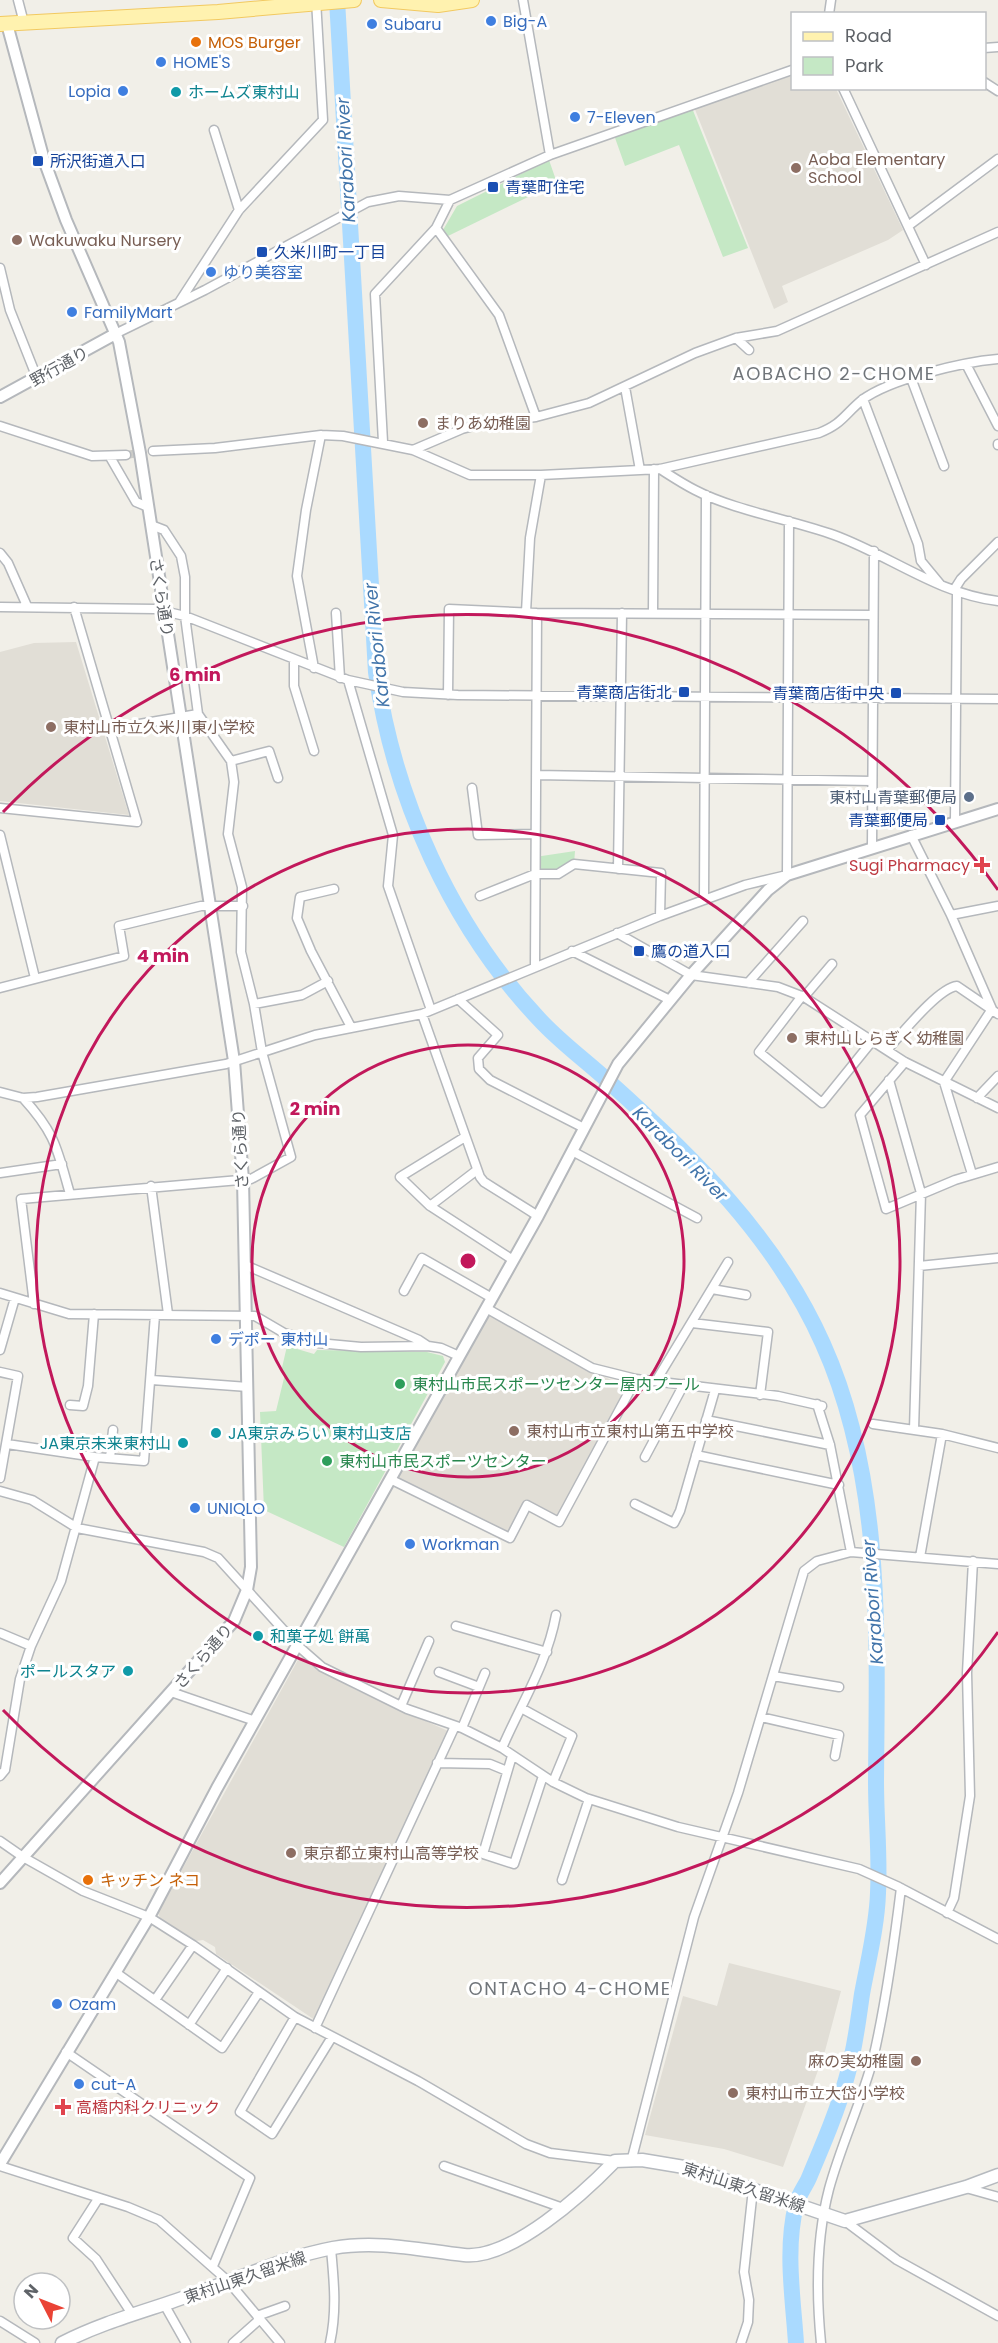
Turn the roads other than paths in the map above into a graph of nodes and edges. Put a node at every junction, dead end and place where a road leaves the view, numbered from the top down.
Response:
1 (18, 0) edge
2 (353, 0) edge
3 (381, 0) edge
4 (472, 0) edge
5 (523, 0) edge
6 (404, 1) edge
7 (317, 2) edge
8 (24, 23) junction
9 (4, 24) edge
10 (791, 70) edge
11 (844, 90) edge
12 (214, 130) dead end
13 (550, 155) junction
14 (998, 159) edge
15 (450, 200) junction
16 (239, 210) junction
17 (908, 226) junction
18 (436, 228) junction
19 (998, 232) edge
20 (926, 266) junction
21 (0, 268) edge
22 (180, 301) junction
23 (117, 333) junction
24 (736, 338) junction
25 (749, 350) dead end
26 (998, 359) edge
27 (966, 364) junction
28 (37, 378) junction
29 (911, 378) junction
30 (625, 387) junction
31 (0, 397) edge
32 (863, 399) junction
33 (536, 417) junction
34 (0, 426) edge
35 (998, 426) edge
36 (321, 435) junction
37 (382, 442) junction
38 (413, 450) junction
39 (153, 451) tunnel mouth
40 (126, 455) tunnel mouth
41 (110, 457) junction
42 (944, 466) dead end
43 (657, 469) junction
44 (639, 470) junction
45 (541, 475) junction
46 (706, 495) junction
47 (148, 507) junction
48 (789, 521) junction
49 (150, 525) junction
50 (998, 542) edge
51 (874, 551) junction
52 (0, 553) edge
53 (940, 584) junction
54 (956, 591) junction
55 (998, 601) edge
56 (27, 606) junction
57 (0, 607) edge
58 (74, 607) junction
59 (164, 611) junction
60 (526, 612) junction
61 (336, 613) dead end
62 (537, 613) junction
63 (622, 613) junction
64 (653, 613) junction
65 (705, 614) junction
66 (788, 615) junction
67 (873, 615) junction
68 (185, 616) junction
69 (294, 661) junction
70 (314, 668) junction
71 (344, 679) junction
72 (447, 695) junction
73 (537, 696) junction
74 (621, 696) junction
75 (705, 697) junction
76 (788, 698) junction
77 (955, 698) junction
78 (873, 699) junction
79 (998, 699) edge
80 (198, 714) junction
81 (181, 718) junction
82 (110, 729) junction
83 (314, 751) dead end
84 (231, 761) junction
85 (536, 775) junction
86 (619, 777) junction
87 (278, 778) dead end
88 (704, 778) junction
89 (787, 780) junction
90 (872, 781) junction
91 (472, 788) dead end
92 (0, 808) edge
93 (998, 809) edge
94 (955, 821) junction
95 (535, 834) junction
96 (0, 835) edge
97 (911, 835) junction
98 (872, 847) junction
99 (618, 869) junction
100 (535, 874) junction
101 (787, 874) junction
102 (334, 889) dead end
103 (480, 896) dead end
104 (704, 900) junction
105 (210, 905) junction
106 (243, 906) junction
107 (998, 906) edge
108 (951, 915) junction
109 (660, 916) junction
110 (803, 921) dead end
111 (617, 933) junction
112 (572, 951) junction
113 (832, 964) dead end
114 (535, 966) junction
115 (691, 975) junction
116 (35, 978) junction
117 (328, 981) junction
118 (748, 983) junction
119 (0, 988) edge
120 (803, 997) junction
121 (458, 999) junction
122 (670, 1000) junction
123 (254, 1004) junction
124 (426, 1012) junction
125 (995, 1012) edge
126 (351, 1027) junction
127 (873, 1040) junction
128 (887, 1050) junction
129 (262, 1052) junction
130 (234, 1061) junction
131 (905, 1062) junction
132 (998, 1076) edge
133 (890, 1080) junction
134 (944, 1082) junction
135 (0, 1092) edge
136 (23, 1098) junction
137 (977, 1098) junction
138 (998, 1108) edge
139 (584, 1128) junction
140 (465, 1137) junction
141 (572, 1151) junction
142 (62, 1164) junction
143 (998, 1167) edge
144 (477, 1170) junction
145 (0, 1173) edge
146 (972, 1174) junction
147 (243, 1180) junction
148 (151, 1186) junction
149 (70, 1194) junction
150 (921, 1194) junction
151 (429, 1206) junction
152 (538, 1216) junction
153 (697, 1218) dead end
154 (998, 1257) edge
155 (513, 1260) junction
156 (729, 1262) dead end
157 (244, 1265) junction
158 (918, 1266) junction
159 (712, 1289) junction
160 (404, 1291) dead end
161 (0, 1293) edge
162 (746, 1295) dead end
163 (15, 1298) junction
164 (489, 1303) junction
165 (34, 1304) junction
166 (94, 1314) junction
167 (168, 1314) junction
168 (155, 1315) junction
169 (247, 1315) junction
170 (692, 1323) junction
171 (428, 1346) junction
172 (0, 1350) edge
173 (459, 1356) junction
174 (0, 1372) edge
175 (636, 1379) junction
176 (152, 1380) junction
177 (656, 1381) junction
178 (684, 1384) junction
179 (248, 1387) junction
180 (716, 1389) junction
181 (760, 1395) junction
182 (70, 1405) dead end
183 (706, 1420) junction
184 (873, 1424) dead end
185 (113, 1430) dead end
186 (914, 1430) junction
187 (942, 1434) junction
188 (7, 1444) junction
189 (830, 1445) junction
190 (998, 1448) edge
191 (696, 1455) junction
192 (95, 1457) junction
193 (645, 1457) dead end
194 (110, 1458) junction
195 (0, 1478) edge
196 (392, 1480) junction
197 (838, 1485) junction
198 (0, 1491) edge
199 (635, 1504) dead end
200 (77, 1528) junction
201 (852, 1552) junction
202 (920, 1557) junction
203 (973, 1561) junction
204 (998, 1564) edge
205 (247, 1590) junction
206 (556, 1615) dead end
207 (456, 1626) dead end
208 (0, 1633) edge
209 (429, 1641) dead end
210 (31, 1646) junction
211 (298, 1646) junction
212 (548, 1652) junction
213 (439, 1672) dead end
214 (485, 1673) dead end
215 (773, 1677) junction
216 (839, 1687) dead end
217 (479, 1688) junction
218 (171, 1692) junction
219 (401, 1706) junction
220 (521, 1708) junction
221 (761, 1718) junction
222 (255, 1721) junction
223 (840, 1725) dead end
224 (458, 1727) junction
225 (839, 1735) junction
226 (4, 1739) edge
227 (502, 1748) junction
228 (512, 1756) junction
229 (835, 1756) dead end
230 (437, 1763) junction
231 (507, 1771) junction
232 (0, 1776) edge
233 (543, 1776) junction
234 (553, 1782) junction
235 (590, 1799) junction
236 (723, 1839) junction
237 (0, 1841) edge
238 (23, 1857) junction
239 (562, 1880) dead end
240 (0, 1883) edge
241 (900, 1887) junction
242 (948, 1913) junction
243 (149, 1917) junction
244 (998, 1939) edge
245 (193, 1945) junction
246 (227, 1968) junction
247 (115, 1972) junction
248 (259, 1992) junction
249 (155, 2000) junction
250 (295, 2017) junction
251 (189, 2025) junction
252 (315, 2028) junction
253 (332, 2037) junction
254 (66, 2052) junction
255 (615, 2161) junction
256 (631, 2162) junction
257 (0, 2165) edge
258 (444, 2166) dead end
259 (998, 2175) edge
260 (966, 2187) junction
261 (753, 2189) junction
262 (998, 2197) edge
263 (98, 2199) junction
264 (563, 2208) junction
265 (823, 2214) junction
266 (845, 2221) junction
267 (331, 2249) junction
268 (213, 2266) junction
269 (228, 2281) junction
270 (164, 2304) junction
271 (285, 2306) dead end
272 (132, 2314) junction
273 (998, 2316) edge
274 (258, 2317) junction
275 (0, 2321) edge
276 (182, 2342) edge
277 (35, 2343) edge
278 (62, 2343) edge
279 (233, 2343) edge
280 (280, 2343) edge
281 (330, 2343) edge
282 (741, 2343) edge
283 (821, 2343) edge

1 - 8 street
2 - 7 main road
3 - 6 main road
4 - 6 main road
5 - 13 street
7 - 8 main road
7 - 16 street
8 - 9 main road
9 - 23 street, さくら通り
10 - 13 street
11 - 17 street
12 - 16 street
13 - 15 street
14 - 17 street
15 - 18 street
15 - 22 street
16 - 22 street
17 - 20 street
18 - 33 street
18 - 37 street
19 - 20 street
20 - 24 street
21 - 28 street
22 - 23 street
23 - 28 street, 野行通り
23 - 47 street, さくら通り
24 - 25 street
24 - 30 street
26 - 27 street
27 - 29 street
27 - 35 street
28 - 31 street, 野行通り
29 - 32 street
29 - 42 street
30 - 33 street
30 - 44 street
32 - 43 street
32 - 53 street
33 - 38 street
34 - 41 street
36 - 37 street
36 - 39 street
36 - 70 street
37 - 38 street
38 - 45 street
40 - 41 street
41 - 47 street
43 - 44 street
43 - 46 street
43 - 64 street
44 - 45 street
45 - 60 street
46 - 48 street
46 - 65 street
47 - 49 street, さくら通り
48 - 51 street
48 - 66 street
49 - 59 street, さくら通り
49 - 68 street
50 - 54 street
51 - 53 street
51 - 67 street
52 - 56 street
53 - 54 street
54 - 55 street
54 - 77 street
56 - 57 street
56 - 58 street
58 - 59 street
58 - 82 street
59 - 68 street
59 - 81 street, さくら通り
60 - 62 street
60 - 72 street
61 - 71 street
62 - 63 street
62 - 73 street
63 - 64 street
63 - 74 street
64 - 65 street
65 - 66 street
65 - 75 street
66 - 67 street
66 - 76 street
67 - 78 street
68 - 69 street
68 - 80 street
69 - 70 street
69 - 83 street
70 - 71 street
71 - 72 street
71 - 124 street
72 - 73 street
73 - 74 street
73 - 85 street
74 - 75 street
74 - 86 street
75 - 76 street
75 - 88 street
76 - 78 street
76 - 89 street
77 - 78 street
77 - 79 street
77 - 94 street
78 - 90 street
80 - 81 street
80 - 84 street
81 - 82 street
81 - 105 street, さくら通り
82 - 92 street
84 - 87 street
84 - 106 street
85 - 86 street
85 - 95 street
86 - 88 street
86 - 99 street
88 - 89 street
88 - 104 street
89 - 90 street
89 - 101 street
90 - 98 street
91 - 95 street
93 - 94 street
94 - 97 street
95 - 100 street
96 - 116 street
97 - 98 street
97 - 108 street
98 - 101 street
99 - 100 street
99 - 109 street
100 - 103 street
100 - 114 street
101 - 104 street
101 - 115 street
102 - 117 street
104 - 109 street
105 - 106 street
105 - 116 street
105 - 130 street, さくら通り
106 - 123 street
107 - 108 street
108 - 125 street
109 - 111 street
110 - 118 street
111 - 112 street
111 - 115 street
112 - 114 street
112 - 122 street
113 - 120 street
114 - 121 street
115 - 118 street
115 - 122 street
116 - 119 street
117 - 123 street
117 - 126 street
118 - 120 street
120 - 127 street
120 - 127 street
121 - 124 street
121 - 139 street
122 - 139 street
123 - 129 street
124 - 126 street
124 - 140 street
125 - 128 street
125 - 134 street
126 - 129 street
127 - 128 street
128 - 131 street
129 - 130 street
129 - 147 street
130 - 136 street
130 - 147 street, さくら通り
131 - 133 street
131 - 134 street
132 - 137 street
133 - 150 street
133 - 150 street
134 - 137 street
134 - 146 street
135 - 136 street
136 - 142 street
137 - 138 street
139 - 141 street
140 - 144 street
140 - 151 street
141 - 152 street
141 - 153 street
142 - 145 street
142 - 149 street
143 - 146 street
144 - 151 street
144 - 152 street
146 - 150 street
147 - 148 street
147 - 157 street, さくら通り
148 - 149 street
148 - 167 street
149 - 165 street
150 - 158 street
151 - 155 street
152 - 155 street
154 - 158 street
155 - 164 street
156 - 159 street
157 - 169 street, さくら通り
157 - 171 street
158 - 186 street
159 - 162 street
159 - 170 street
160 - 164 street
161 - 163 street
163 - 165 street
163 - 172 street
164 - 173 street
164 - 175 street
165 - 166 street
166 - 168 street
166 - 182 street
167 - 168 street
167 - 169 street
168 - 176 street
169 - 171 street
169 - 179 street, さくら通り
170 - 177 street
170 - 181 street
171 - 173 street
173 - 196 street
174 - 188 street
175 - 177 street
175 - 196 street
176 - 179 street
176 - 194 street
177 - 178 street
178 - 180 street
178 - 193 street
179 - 205 street, さくら通り
180 - 181 street
180 - 183 street
181 - 189 street
183 - 189 street
183 - 191 street
184 - 186 street
185 - 194 street
186 - 187 street
187 - 190 street
187 - 202 street
188 - 192 street
188 - 195 street
189 - 197 street
191 - 197 street
191 - 199 street
192 - 194 street
192 - 200 street
196 - 211 street
197 - 201 street
198 - 200 street
200 - 205 street
200 - 210 street
201 - 202 street
201 - 215 street
202 - 203 street
203 - 204 street
203 - 242 street
205 - 211 street
205 - 218 street, さくら通り
206 - 212 street
207 - 212 street
208 - 210 street
209 - 219 street
210 - 226 street
211 - 219 street
211 - 222 street
212 - 220 street
213 - 217 street
214 - 217 street
215 - 216 street
215 - 221 street
217 - 224 street
218 - 222 street
218 - 238 street, さくら通り
219 - 224 street
220 - 227 street
220 - 234 street
221 - 225 street
221 - 236 street
222 - 243 street
223 - 225 street
224 - 227 street
224 - 230 street
225 - 229 street
226 - 232 street
227 - 228 street
228 - 231 street
228 - 233 street
230 - 231 street
230 - 252 street
231 - 233 street
233 - 234 street
234 - 235 street
235 - 236 street
235 - 239 street
236 - 241 street
236 - 256 street
237 - 238 street
238 - 240 street, さくら通り
238 - 243 street
241 - 242 street
241 - 265 street
242 - 244 street
243 - 245 street
243 - 247 street
245 - 246 street
245 - 249 street
246 - 248 street
246 - 251 street
247 - 249 street
247 - 254 street
248 - 250 street
248 - 251 street
249 - 251 street
250 - 252 street
250 - 253 street
252 - 253 street
253 - 255 street
254 - 257 street
254 - 268 street
255 - 256 main road, 東村山東久留米線
255 - 264 main road, 東村山東久留米線
256 - 261 main road, 東村山東久留米線
257 - 263 street
258 - 264 street
259 - 260 main road
260 - 262 street
260 - 266 main road
261 - 265 main road, 東村山東久留米線
261 - 282 street
263 - 268 street
263 - 272 street
264 - 267 main road, 東村山東久留米線
265 - 266 main road, 東村山東久留米線
265 - 283 street
266 - 273 street
267 - 269 main road, 東村山東久留米線
267 - 281 street
268 - 269 street
269 - 270 main road, 東村山東久留米線
269 - 274 street
270 - 272 main road, 東村山東久留米線
270 - 276 street
271 - 274 street
272 - 278 main road, 東村山東久留米線
274 - 279 street
274 - 280 street
275 - 277 street

